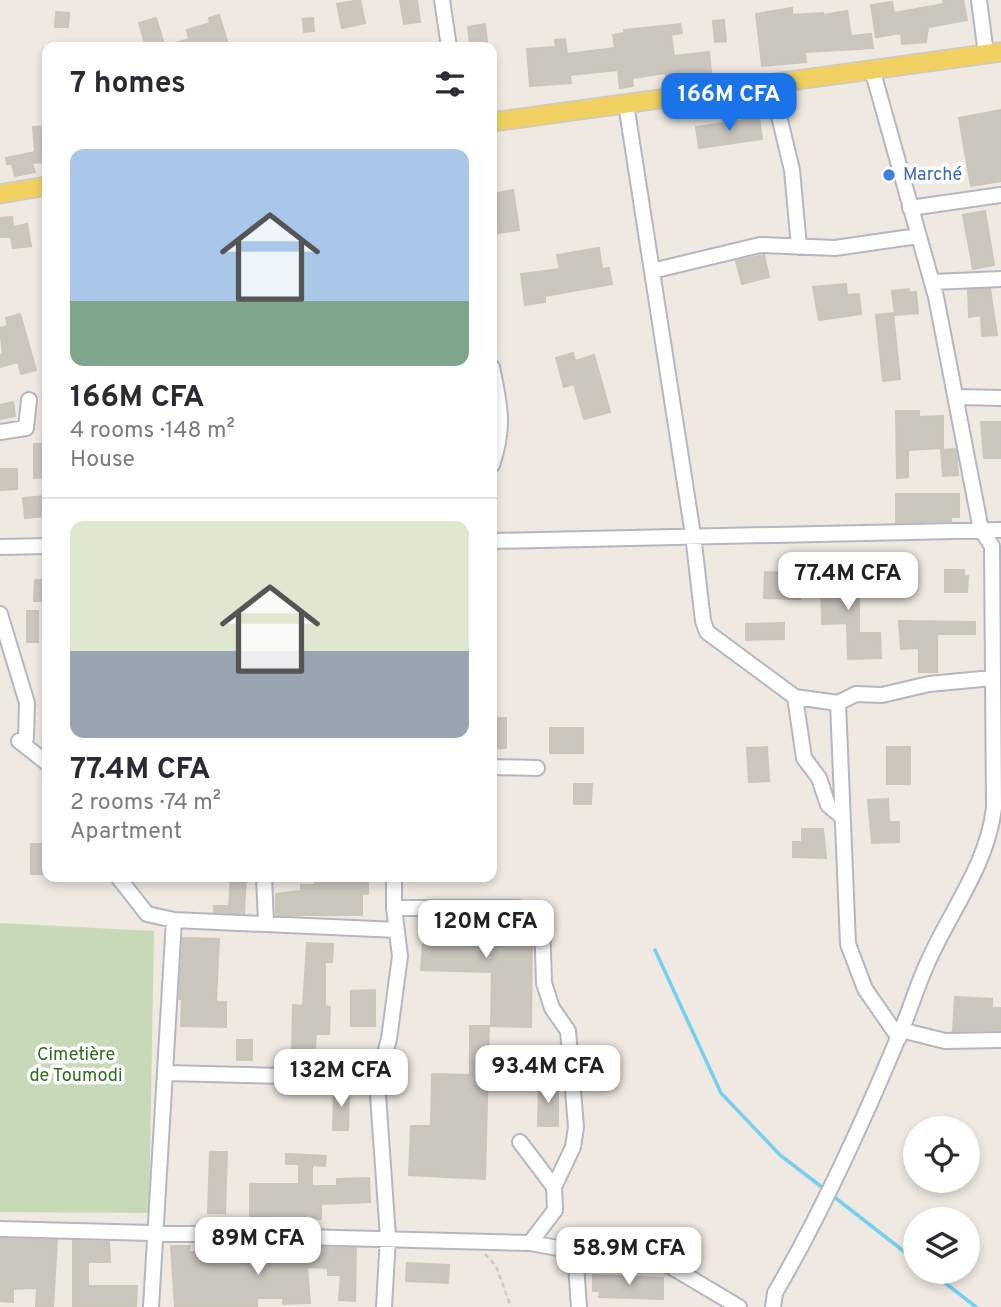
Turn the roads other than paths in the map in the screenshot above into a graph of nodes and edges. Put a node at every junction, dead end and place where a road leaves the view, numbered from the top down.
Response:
1 (442, 0) edge
2 (979, 0) edge
3 (448, 42) edge
4 (993, 53) edge
5 (872, 69) junction
6 (771, 83) junction
7 (626, 104) junction
8 (497, 121) edge
9 (42, 187) edge
10 (0, 194) edge
11 (1001, 195) edge
12 (910, 208) junction
13 (918, 236) junction
14 (799, 247) junction
15 (652, 271) junction
16 (1001, 279) edge
17 (932, 282) junction
18 (497, 390) edge
19 (957, 397) junction
20 (1001, 398) edge
21 (29, 400) dead end
22 (0, 432) edge
23 (497, 450) edge
24 (981, 530) junction
25 (1001, 530) edge
26 (693, 535) junction
27 (497, 541) edge
28 (42, 546) edge
29 (0, 547) edge
30 (0, 614) edge
31 (992, 678) junction
32 (795, 697) junction
33 (838, 703) junction
34 (42, 759) edge
35 (497, 766) edge
36 (537, 768) dead end
37 (841, 816) junction
38 (996, 830) edge
39 (121, 882) edge
40 (264, 882) edge
41 (394, 882) edge
42 (394, 908) junction
43 (174, 920) junction
44 (266, 923) junction
45 (397, 930) junction
46 (900, 1034) junction
47 (1001, 1041) edge
48 (166, 1073) junction
49 (377, 1081) junction
50 (520, 1142) dead end
51 (554, 1187) junction
52 (0, 1229) edge
53 (154, 1235) junction
54 (388, 1237) junction
55 (530, 1243) junction
56 (578, 1262) junction
57 (151, 1307) edge
58 (384, 1307) edge
59 (579, 1307) edge
60 (739, 1307) edge
61 (774, 1307) edge

1 - 3 street
2 - 4 street
4 - 5 main road
5 - 6 main road
5 - 12 street
6 - 7 main road
6 - 14 street
7 - 8 main road
7 - 15 street
9 - 10 main road
11 - 12 street
12 - 13 street
13 - 14 street
13 - 17 street
14 - 15 street
15 - 26 street
16 - 17 street
17 - 19 street
18 - 23 street
19 - 20 street
19 - 24 street
21 - 22 street
24 - 25 street
24 - 26 street
24 - 31 street
26 - 27 street
26 - 32 street
28 - 29 street
30 - 34 street
31 - 33 street
31 - 38 street
32 - 33 street
32 - 37 street
33 - 37 street
35 - 36 street
37 - 46 street
38 - 46 street
39 - 43 street
40 - 44 street
41 - 42 street
42 - 45 street
42 - 51 street
43 - 44 street
43 - 48 street
44 - 45 street
45 - 49 street
46 - 47 street
46 - 61 street
48 - 49 street
48 - 53 street
49 - 54 street
50 - 51 street
51 - 55 street
52 - 53 street
53 - 54 street
53 - 57 street
54 - 55 street
54 - 58 street
55 - 56 street
56 - 59 street
56 - 60 street

